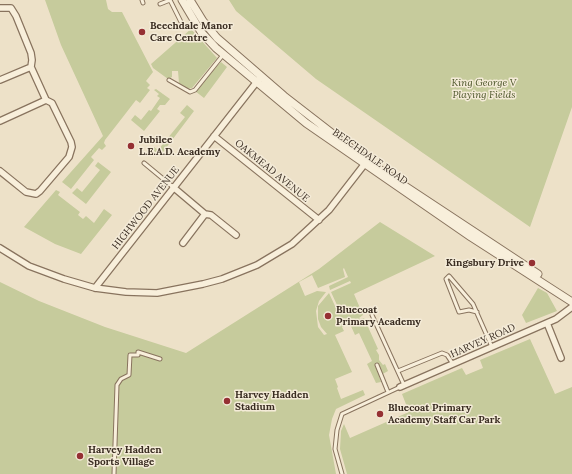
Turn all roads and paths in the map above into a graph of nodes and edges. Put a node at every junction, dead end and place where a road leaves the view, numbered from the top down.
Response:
1 (170, 0) edge
2 (182, 0) edge
3 (190, 0) edge
4 (160, 4) dead end
5 (0, 8) edge
6 (181, 22) dead end
7 (223, 54) junction
8 (31, 67) junction
9 (0, 80) edge
10 (169, 80) dead end
11 (258, 80) junction
12 (46, 100) junction
13 (0, 121) edge
14 (214, 136) junction
15 (144, 163) dead end
16 (365, 163) junction
17 (0, 171) edge
18 (173, 188) junction
19 (205, 214) junction
20 (319, 220) junction
21 (236, 235) dead end
22 (183, 243) dead end
23 (0, 248) edge
24 (95, 288) junction
25 (572, 296) edge
26 (572, 302) edge
27 (572, 307) edge
28 (477, 312) junction
29 (372, 315) dead end
30 (547, 323) junction
31 (492, 347) junction
32 (561, 358) dead end
33 (160, 359) dead end
34 (453, 364) junction
35 (377, 365) dead end
36 (398, 371) junction
37 (402, 386) junction
38 (388, 392) junction
39 (114, 474) edge
40 (342, 474) edge

1 - 4 lane
1 - 6 lane
2 - 7 street, BEECHDALE ROAD
3 - 11 street, BEECHDALE ROAD
5 - 8 street
7 - 10 lane
7 - 11 street, BEECHDALE ROAD
8 - 9 street
8 - 12 street
11 - 14 street, HIGHWOOD AVENUE
11 - 16 street, BEECHDALE ROAD
12 - 13 street
12 - 17 street
14 - 18 street, HIGHWOOD AVENUE
14 - 20 street, OAKMEAD AVENUE
15 - 18 lane
16 - 20 street
16 - 25 street, BEECHDALE ROAD
16 - 26 street, BEECHDALE ROAD
18 - 19 street
18 - 24 street, HIGHWOOD AVENUE
19 - 21 street
19 - 22 street
20 - 24 street
23 - 24 street
27 - 30 street, HARVEY ROAD
28 - 28 lane
28 - 31 lane
29 - 36 lane
30 - 31 street, HARVEY ROAD
30 - 32 street
31 - 34 street, HARVEY ROAD
33 - 39 lane
34 - 36 lane
34 - 37 street, HARVEY ROAD
35 - 38 lane
36 - 37 lane
37 - 38 lane
38 - 40 lane

